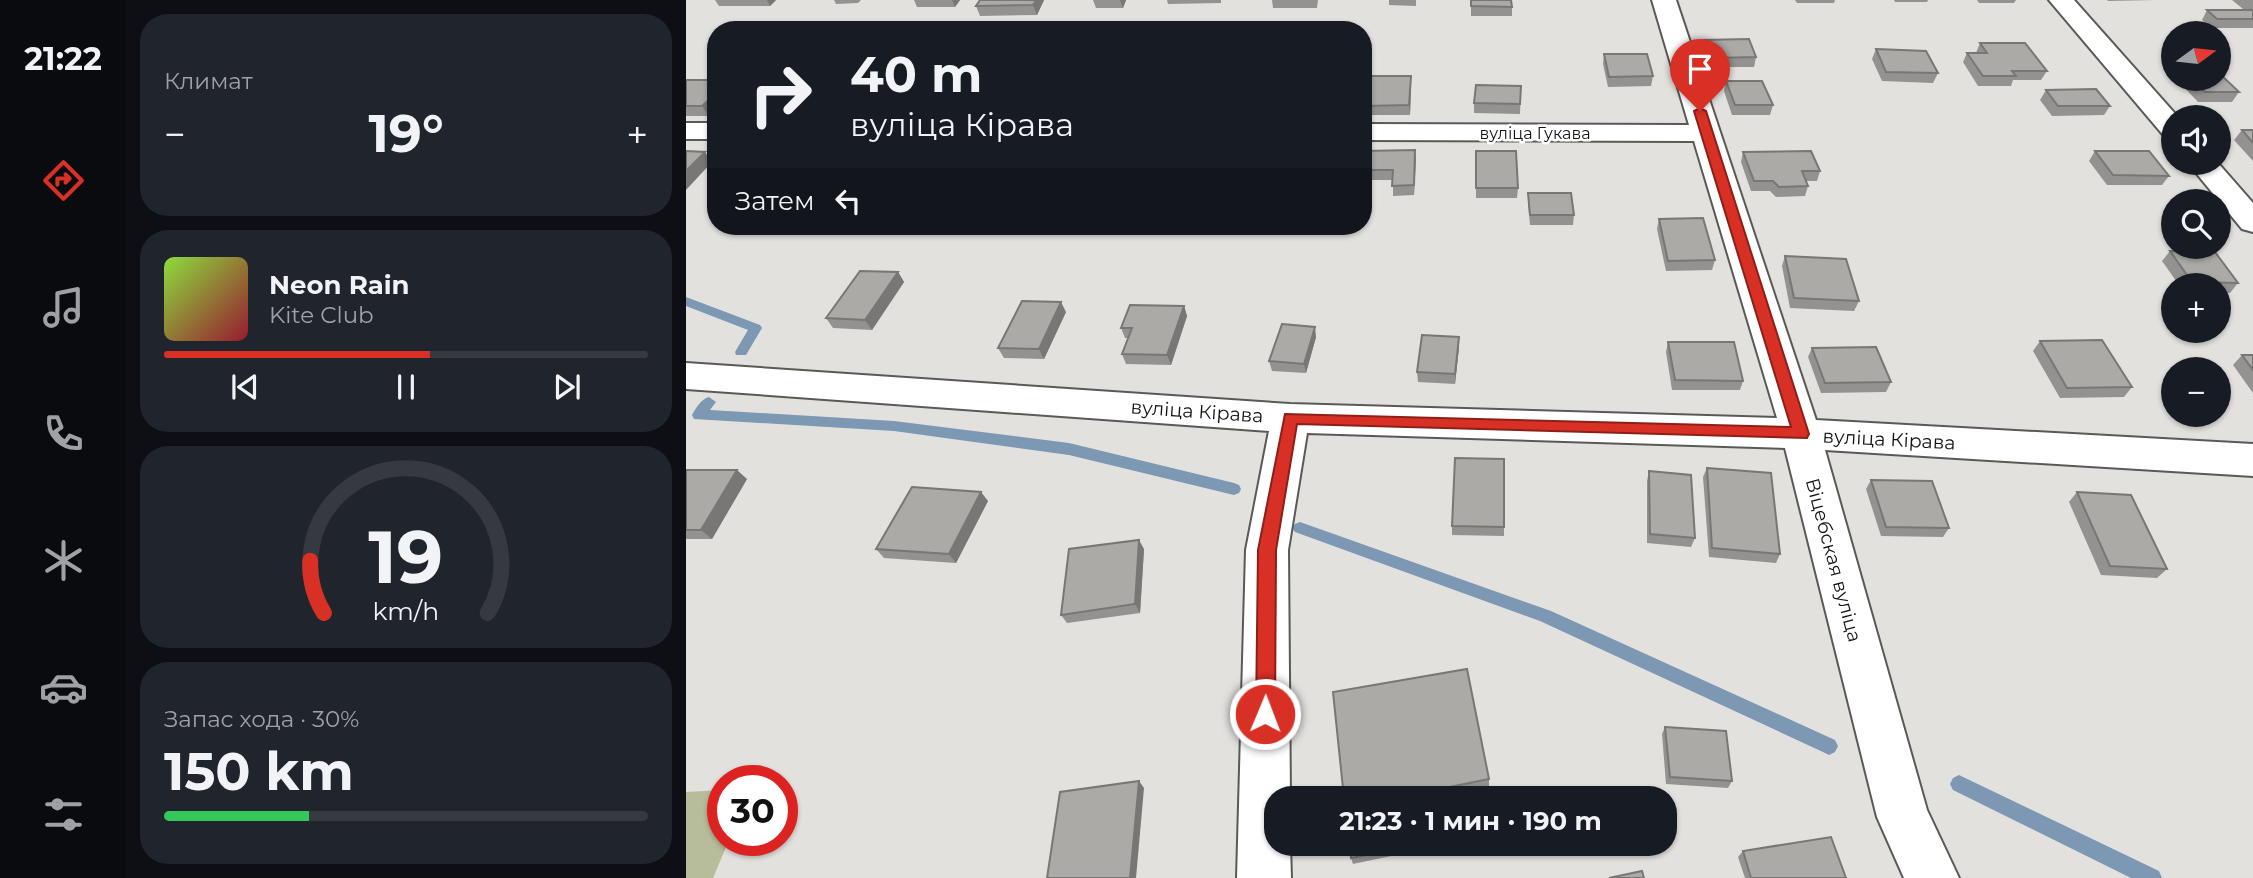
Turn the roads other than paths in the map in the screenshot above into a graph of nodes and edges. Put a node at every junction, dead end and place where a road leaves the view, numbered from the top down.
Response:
1 (1664, 0) edge
2 (2061, 0) edge
3 (2161, 115) edge
4 (686, 131) edge
5 (707, 131) edge
6 (1372, 132) edge
7 (1707, 133) junction
8 (2212, 175) edge
9 (2253, 222) edge
10 (686, 376) edge
11 (1290, 418) junction
12 (1801, 434) junction
13 (2253, 460) edge
14 (1264, 878) edge
15 (1932, 878) edge

1 - 7 street, Віцебская вуліца
2 - 3 street
4 - 5 street
6 - 7 street, вуліца Гукава
7 - 12 street, Віцебская вуліца
8 - 9 street
10 - 11 street, вуліца Кірава
11 - 12 street, вуліца Кірава
11 - 14 street
12 - 13 street, вуліца Кірава
12 - 15 street, Віцебская вуліца

